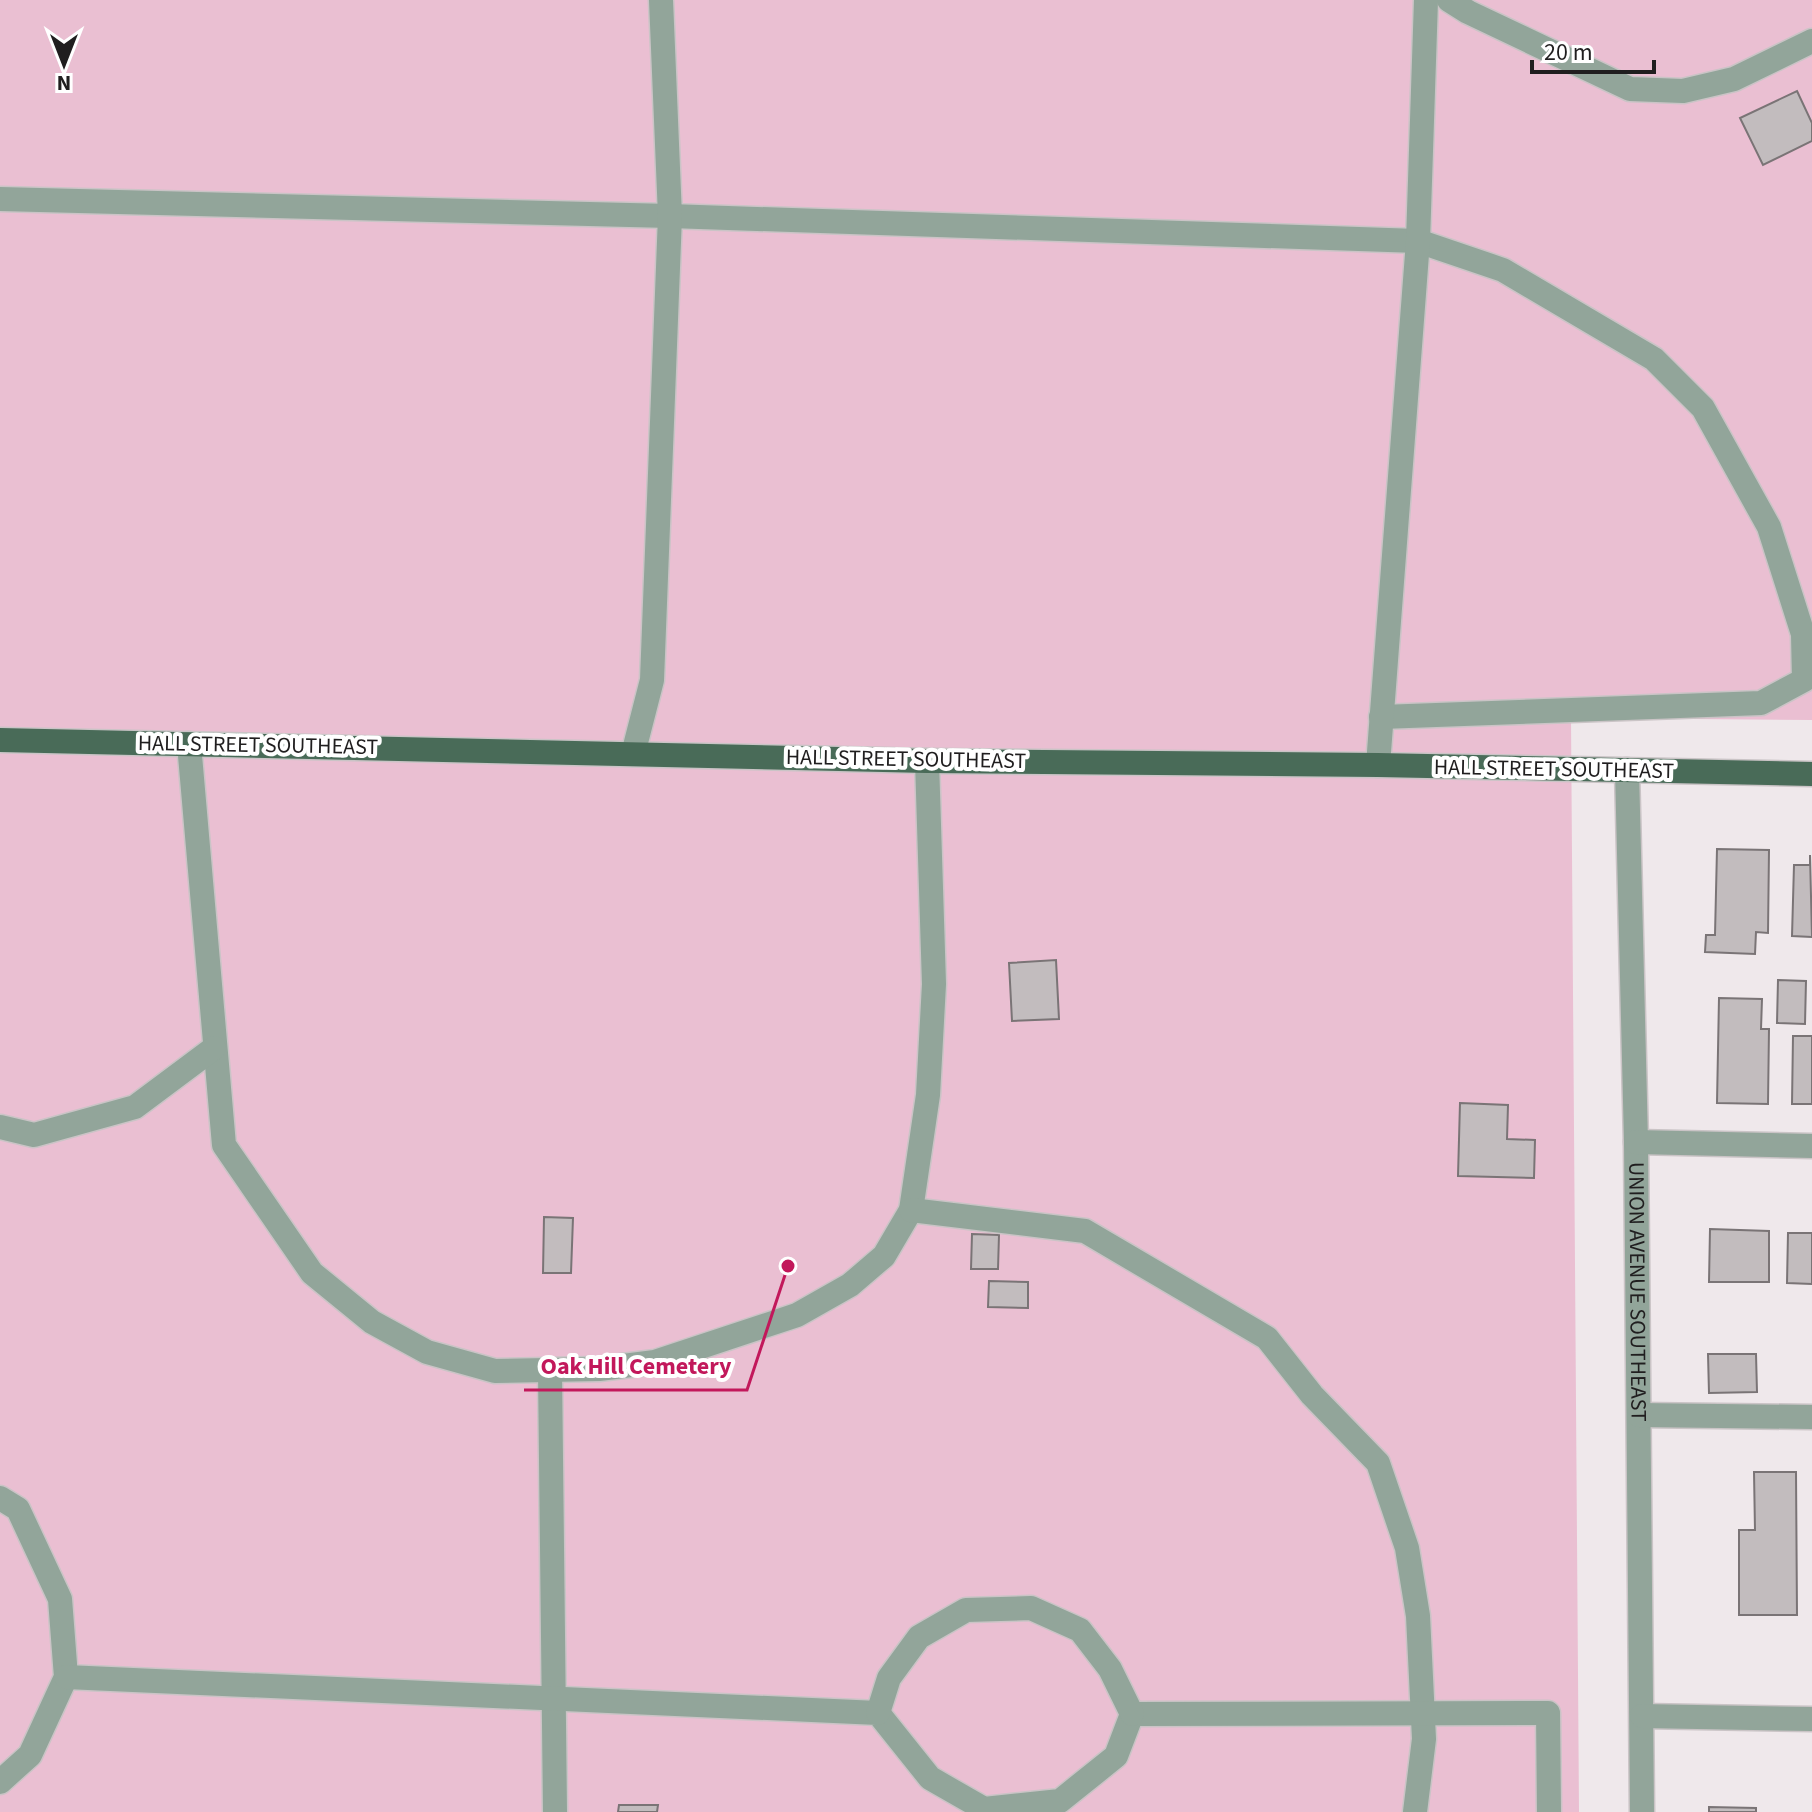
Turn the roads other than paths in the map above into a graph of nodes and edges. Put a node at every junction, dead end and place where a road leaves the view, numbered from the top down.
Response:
1 (661, 0) edge
2 (1426, 0) edge
3 (1449, 0) edge
4 (1812, 41) edge
5 (1, 199) edge
6 (670, 216) junction
7 (1418, 241) junction
8 (1381, 717) junction
9 (0, 740) edge
10 (189, 744) junction
11 (633, 754) junction
12 (927, 761) junction
13 (1378, 765) junction
14 (1627, 770) junction
15 (1812, 774) edge
16 (214, 1048) junction
17 (0, 1127) edge
18 (1636, 1142) junction
19 (1812, 1146) edge
20 (911, 1210) junction
21 (550, 1370) junction
22 (1639, 1415) junction
23 (1812, 1417) edge
24 (0, 1498) edge
25 (66, 1677) junction
26 (554, 1699) junction
27 (1422, 1712) junction
28 (878, 1713) junction
29 (1132, 1714) junction
30 (1642, 1716) junction
31 (1812, 1719) edge
32 (0, 1782) edge
33 (555, 1812) edge
34 (1415, 1812) edge
35 (1549, 1812) edge
36 (1642, 1812) edge

1 - 6 street
2 - 7 street
3 - 4 street
5 - 6 street
6 - 7 street
6 - 11 street
7 - 8 street
7 - 8 street
8 - 13 street
9 - 10 main road, HALL STREET SOUTHEAST
10 - 11 main road, HALL STREET SOUTHEAST
10 - 16 street
11 - 12 main road, HALL STREET SOUTHEAST
12 - 13 main road, HALL STREET SOUTHEAST
12 - 20 street
13 - 14 main road, HALL STREET SOUTHEAST
14 - 15 main road, HALL STREET SOUTHEAST
14 - 18 street, UNION AVENUE SOUTHEAST
16 - 17 street
16 - 21 street
18 - 19 street
18 - 22 street, UNION AVENUE SOUTHEAST
20 - 21 street
20 - 27 street
21 - 26 street
22 - 23 street
22 - 30 street, UNION AVENUE SOUTHEAST
24 - 25 street
25 - 26 street
25 - 32 street
26 - 28 street
26 - 33 street
27 - 29 street
27 - 34 street
27 - 35 street
28 - 29 street
28 - 29 street
30 - 31 street
30 - 36 street, UNION AVENUE SOUTHEAST

